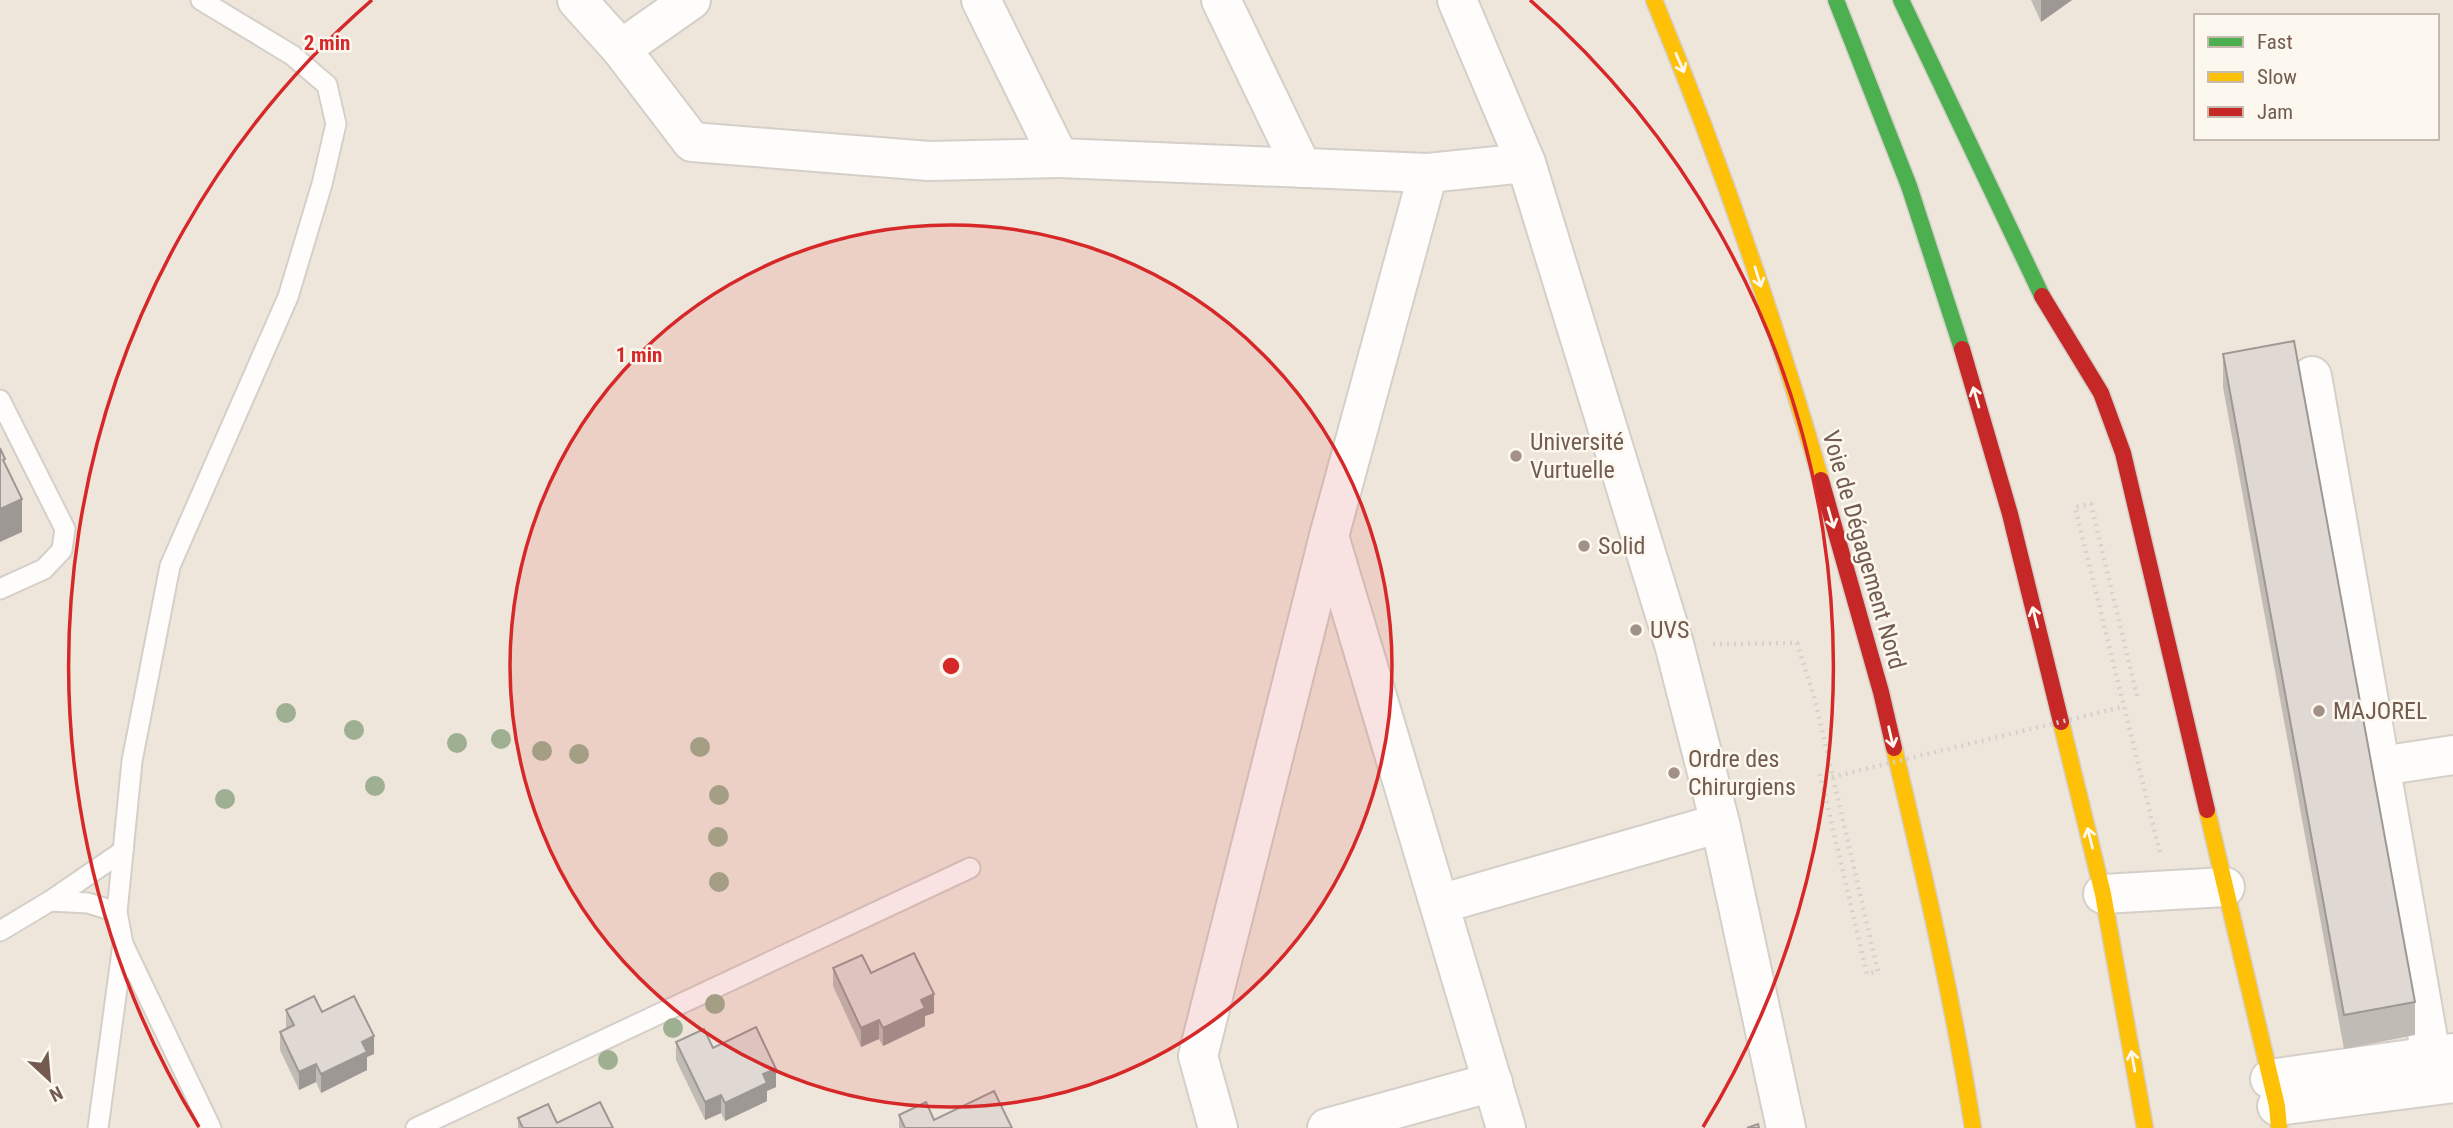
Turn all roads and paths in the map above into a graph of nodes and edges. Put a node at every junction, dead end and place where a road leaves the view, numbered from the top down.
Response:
1 (201, 0) edge
2 (577, 0) edge
3 (691, 0) edge
4 (981, 0) edge
5 (1221, 0) edge
6 (1457, 0) edge
7 (1654, 0) edge
8 (1836, 0) edge
9 (1901, 0) edge
10 (621, 49) junction
11 (1059, 158) junction
12 (1527, 163) junction
13 (1302, 168) junction
14 (1428, 173) junction
15 (2312, 376) dead end
16 (0, 400) edge
17 (1329, 536) junction
18 (0, 589) edge
19 (1674, 644) junction
20 (2137, 696) dead end
21 (2122, 707) junction
22 (2453, 755) edge
23 (2381, 765) junction
24 (1820, 774) dead end
25 (1832, 777) junction
26 (1720, 823) junction
27 (123, 851) junction
28 (970, 868) dead end
29 (2225, 887) junction
30 (2168, 889) junction
31 (2103, 894) junction
32 (50, 901) junction
33 (1440, 904) junction
34 (117, 912) junction
35 (0, 931) edge
36 (123, 944) junction
37 (2446, 1064) edge
38 (1493, 1083) junction
39 (2275, 1104) edge
40 (98, 1128) edge
41 (211, 1128) edge
42 (415, 1128) edge
43 (1218, 1128) edge
44 (1327, 1128) edge
45 (1507, 1128) edge
46 (1786, 1128) edge
47 (1973, 1128) edge
48 (2145, 1128) edge

1 - 27 lane
2 - 10 street
3 - 10 street
4 - 11 street
5 - 13 street
6 - 12 street
7 -> 47 main road, Voie de Dégagement Nord
31 -> 8 main road
9 - 29 main road
10 - 11 street
11 - 13 street
12 - 14 street
12 - 19 street
13 - 14 street
14 - 17 street
15 - 23 street
16 - 18 lane
17 - 33 street
17 - 43 street
19 - 25 path
19 - 26 street
20 - 21 path
21 - 25 path, bridge
21 - 30 path
22 - 23 street
23 - 37 street
24 - 25 path
26 - 33 street
26 - 46 street
27 - 32 lane
27 - 34 lane
28 - 42 lane
29 - 30 street
29 - 39 main road
30 - 31 street
48 -> 31 main road
32 - 34 lane
32 - 35 lane
33 - 38 street
34 - 36 lane
36 - 40 lane
36 - 41 lane
37 - 39 street
38 - 44 street
38 - 45 street

